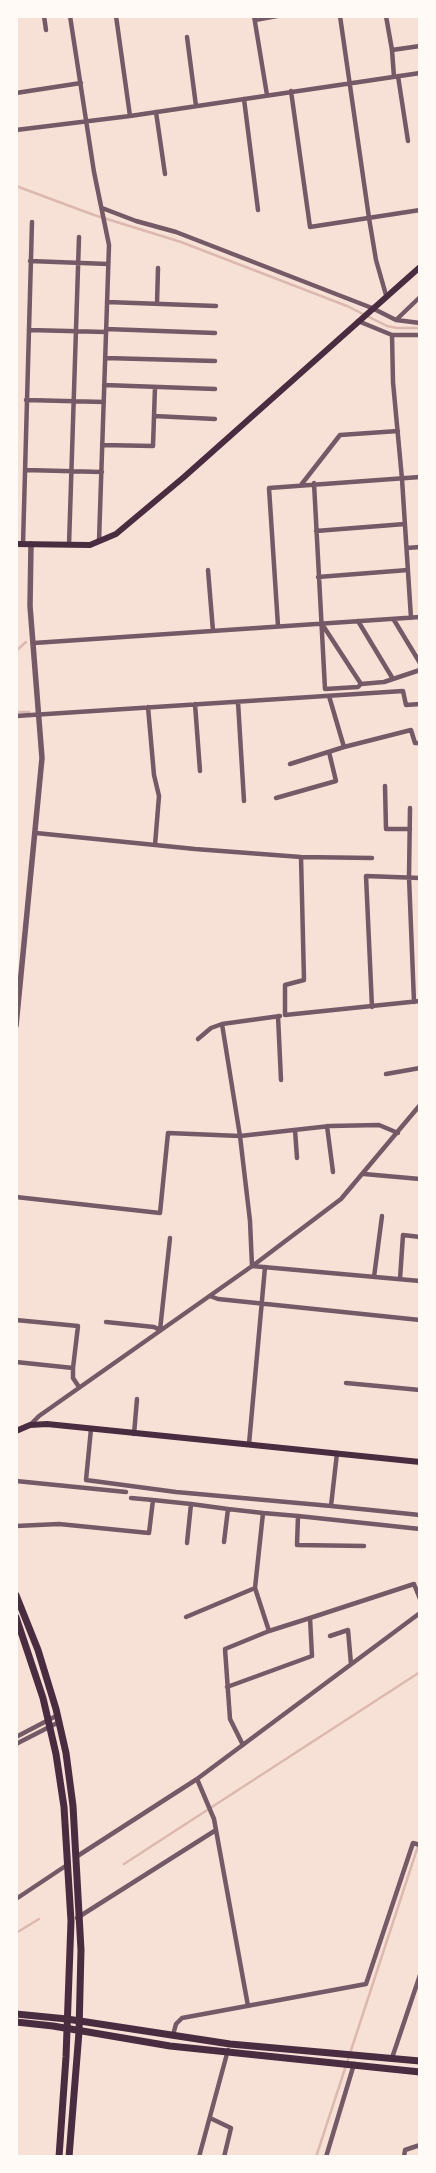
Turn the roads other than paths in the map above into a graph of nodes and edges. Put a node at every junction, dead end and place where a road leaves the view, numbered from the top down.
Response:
1 (44, 16) edge
2 (70, 16) edge
3 (116, 16) edge
4 (277, 16) edge
5 (340, 16) edge
6 (386, 16) edge
7 (254, 18) edge
8 (46, 30) dead end
9 (186, 37) dead end
10 (420, 46) edge
11 (392, 50) junction
12 (420, 73) edge
13 (396, 76) junction
14 (81, 83) junction
15 (350, 84) junction
16 (291, 91) junction
17 (16, 92) edge
18 (267, 94) junction
19 (244, 99) junction
20 (196, 106) junction
21 (156, 112) junction
22 (130, 116) junction
23 (86, 120) junction
24 (16, 130) edge
25 (408, 141) dead end
26 (165, 174) dead end
27 (102, 208) junction
28 (258, 210) dead end
29 (420, 210) edge
30 (369, 218) junction
31 (32, 222) dead end
32 (80, 237) dead end
33 (30, 261) junction
34 (79, 262) junction
35 (108, 264) junction
36 (420, 267) edge
37 (158, 268) dead end
38 (386, 295) junction
39 (420, 297) edge
40 (107, 302) junction
41 (157, 304) junction
42 (216, 306) dead end
43 (371, 309) junction
44 (396, 320) junction
45 (358, 321) junction
46 (420, 323) edge
47 (29, 330) junction
48 (77, 331) junction
49 (106, 331) junction
50 (216, 333) dead end
51 (392, 335) junction
52 (420, 335) edge
53 (105, 358) junction
54 (215, 361) dead end
55 (104, 385) junction
56 (155, 387) junction
57 (215, 389) dead end
58 (26, 400) junction
59 (75, 402) junction
60 (104, 402) junction
61 (154, 416) junction
62 (215, 419) dead end
63 (398, 431) junction
64 (102, 445) junction
65 (25, 470) junction
66 (73, 471) junction
67 (102, 472) junction
68 (420, 477) edge
69 (402, 478) junction
70 (314, 484) junction
71 (301, 485) junction
72 (405, 524) junction
73 (316, 531) junction
74 (100, 542) junction
75 (20, 544) edge
76 (31, 544) junction
77 (69, 545) junction
78 (420, 547) edge
79 (407, 548) junction
80 (208, 570) dead end
81 (408, 570) junction
82 (318, 577) junction
83 (420, 617) edge
84 (411, 618) junction
85 (394, 620) junction
86 (358, 621) junction
87 (321, 623) junction
88 (278, 626) junction
89 (213, 631) junction
90 (34, 643) junction
91 (420, 663) edge
92 (420, 670) edge
93 (393, 679) junction
94 (361, 684) junction
95 (325, 689) junction
96 (328, 696) junction
97 (238, 702) junction
98 (195, 704) junction
99 (420, 704) edge
100 (148, 707) junction
101 (40, 714) junction
102 (16, 716) edge
103 (420, 743) edge
104 (344, 748) junction
105 (329, 752) junction
106 (290, 764) dead end
107 (200, 771) dead end
108 (385, 786) dead end
109 (276, 798) dead end
110 (244, 801) dead end
111 (410, 808) dead end
112 (410, 829) junction
113 (36, 833) junction
114 (154, 845) junction
115 (301, 857) junction
116 (372, 858) dead end
117 (409, 877) junction
118 (420, 878) edge
119 (417, 1002) edge
120 (372, 1007) junction
121 (285, 1015) junction
122 (278, 1016) junction
123 (222, 1024) junction
124 (16, 1026) edge
125 (198, 1040) dead end
126 (420, 1068) edge
127 (386, 1074) dead end
128 (281, 1080) dead end
129 (420, 1105) edge
130 (327, 1126) junction
131 (295, 1130) junction
132 (398, 1133) junction
133 (240, 1136) junction
134 (297, 1158) dead end
135 (334, 1172) dead end
136 (364, 1174) junction
137 (420, 1179) edge
138 (16, 1197) edge
139 (382, 1216) dead end
140 (420, 1237) edge
141 (170, 1238) dead end
142 (252, 1266) junction
143 (265, 1267) junction
144 (374, 1276) junction
145 (400, 1279) junction
146 (420, 1281) edge
147 (210, 1296) junction
148 (262, 1304) junction
149 (16, 1320) edge
150 (420, 1320) edge
151 (106, 1322) dead end
152 (160, 1330) junction
153 (16, 1362) edge
154 (74, 1368) junction
155 (346, 1383) dead end
156 (79, 1387) junction
157 (420, 1390) edge
158 (137, 1399) dead end
159 (30, 1425) junction
160 (91, 1429) junction
161 (16, 1431) edge
162 (134, 1434) junction
163 (249, 1444) junction
164 (338, 1453) junction
165 (420, 1462) edge
166 (86, 1480) junction
167 (16, 1481) edge
168 (76, 1487) junction
169 (126, 1492) dead end
170 (131, 1498) dead end
171 (153, 1500) junction
172 (191, 1504) junction
173 (331, 1506) junction
174 (228, 1509) junction
175 (263, 1513) junction
176 (420, 1515) edge
177 (298, 1516) junction
178 (16, 1526) edge
179 (420, 1529) edge
180 (224, 1542) dead end
181 (187, 1543) dead end
182 (364, 1546) dead end
183 (255, 1588) junction
184 (16, 1595) edge
185 (420, 1599) edge
186 (420, 1613) edge
187 (16, 1616) edge
188 (186, 1617) dead end
189 (310, 1618) junction
190 (269, 1630) junction
191 (330, 1636) dead end
192 (352, 1664) junction
193 (227, 1687) junction
194 (58, 1719) junction
195 (49, 1722) junction
196 (16, 1737) edge
197 (16, 1744) edge
198 (242, 1745) junction
199 (196, 1779) junction
200 (216, 1830) junction
201 (420, 1845) edge
202 (76, 1857) junction
203 (68, 1864) junction
204 (16, 1898) edge
205 (80, 1917) junction
206 (71, 1922) junction
207 (420, 1975) edge
208 (248, 2006) junction
209 (16, 2014) edge
210 (67, 2019) junction
211 (79, 2021) junction
212 (16, 2022) edge
213 (66, 2029) junction
214 (79, 2032) junction
215 (173, 2035) junction
216 (230, 2044) junction
217 (228, 2052) junction
218 (392, 2058) junction
219 (420, 2061) edge
220 (353, 2064) junction
221 (420, 2072) edge
222 (210, 2118) junction
223 (420, 2145) edge
224 (60, 2157) edge
225 (69, 2157) edge
226 (199, 2157) edge
227 (224, 2157) edge
228 (326, 2157) edge
229 (404, 2157) edge

1 - 8 street
2 - 14 street
3 - 22 street
4 - 7 street
5 - 15 street
6 - 11 street
7 - 18 street
9 - 20 street
10 - 11 street
11 - 13 street
12 - 13 street
13 - 15 street
13 - 25 street
14 - 17 street
14 - 23 street
15 - 16 street
15 - 30 street
16 - 18 street
16 - 30 street
18 - 19 street
19 - 20 street
19 - 28 street
20 - 21 street
21 - 22 street
21 - 26 street
22 - 23 street
23 - 24 street
23 - 27 street
27 - 35 street
27 - 43 street
29 - 30 street
30 - 38 street
31 - 33 street
32 - 34 street
33 - 34 street
33 - 47 street
34 - 35 street
34 - 48 street
35 - 40 street
36 - 38 main road
37 - 41 street
38 - 43 main road
39 - 44 street
40 - 41 street
40 - 49 street
41 - 42 street
43 - 44 street
43 - 45 main road
44 - 46 street
45 - 51 street
45 - 74 main road
47 - 48 street
47 - 58 street
48 - 49 street
48 - 59 street
49 - 50 street
49 - 53 street
51 - 52 street
51 - 63 street
53 - 54 street
53 - 55 street
55 - 56 street
55 - 60 street
56 - 57 street
56 - 61 street
58 - 59 street
58 - 65 street
59 - 60 street
59 - 66 street
60 - 64 street
61 - 62 street
61 - 64 street
63 - 69 street
63 - 71 street
64 - 67 street
65 - 66 street
65 - 75 street
66 - 67 street
66 - 77 street
67 - 74 street
68 - 69 street
69 - 70 street
69 - 72 street
70 - 71 street
70 - 73 street
71 - 88 street
72 - 73 street
72 - 79 street
73 - 82 street
74 - 77 main road
75 - 76 main road
76 - 77 main road
76 - 90 street
78 - 79 street
79 - 81 street
80 - 89 street
81 - 82 street
81 - 84 street
82 - 87 street
83 - 84 street
84 - 85 street
85 - 86 street
85 - 91 street
86 - 87 street
86 - 93 street
87 - 88 street
87 - 94 street
87 - 95 street
88 - 89 street
89 - 90 street
90 - 101 street
92 - 93 street
93 - 94 street
94 - 95 street
95 - 96 street
96 - 97 street
96 - 99 street
96 - 104 street
97 - 98 street
97 - 110 street
98 - 100 street
98 - 107 street
100 - 101 street
100 - 114 street
101 - 102 street
101 - 113 street
103 - 104 street
104 - 105 street
105 - 106 street
105 - 109 street
108 - 112 street
111 - 112 street
112 - 117 street
113 - 114 street
113 - 124 street
114 - 115 street
115 - 116 street
115 - 121 street
117 - 118 street
117 - 119 street
117 - 120 street
119 - 120 street
120 - 121 street
121 - 122 street
122 - 123 street
122 - 128 street
123 - 125 street
123 - 133 street
126 - 127 street
129 - 132 street
130 - 131 street
130 - 132 street
130 - 135 street
131 - 133 street
131 - 134 street
132 - 136 street
133 - 138 street
133 - 142 street
136 - 137 street
136 - 142 street
139 - 144 street
140 - 145 street
141 - 152 street
142 - 143 street
142 - 147 street
143 - 144 street
143 - 148 street
144 - 145 street
145 - 146 street
147 - 148 street
147 - 152 street
148 - 150 street
148 - 163 street
149 - 154 street
151 - 152 street
152 - 156 street
153 - 154 street
154 - 156 street
155 - 157 street
156 - 159 street
158 - 162 street
159 - 160 main road
159 - 161 main road
160 - 162 main road
160 - 166 street
162 - 163 main road
163 - 164 main road
164 - 165 main road
164 - 173 street
166 - 168 street
166 - 173 street
167 - 168 street
168 - 169 street
170 - 171 street
171 - 172 street
171 - 178 street
172 - 174 street
172 - 181 street
173 - 176 street
174 - 175 street
174 - 180 street
175 - 177 street
175 - 183 street
177 - 179 street
177 - 182 street
183 - 188 street
183 - 190 street
184 - 194 main road
185 - 189 street
186 - 192 street
187 - 195 main road
189 - 190 street
189 - 193 street
190 - 193 street
191 - 192 street
192 - 198 street
193 - 198 street
194 - 195 street
194 - 202 main road
195 - 196 street
195 - 197 street
195 - 203 main road
198 - 199 street
199 - 200 street
199 - 202 street
200 - 205 street
200 - 208 street
201 - 208 street
202 - 205 main road
203 - 204 street
203 - 206 main road
205 - 206 street
205 - 211 main road
206 - 210 main road
207 - 218 street
208 - 215 street
209 - 210 main road
210 - 211 main road
210 - 213 main road
211 - 214 main road
211 - 215 main road
212 - 213 main road
213 - 214 main road
213 - 224 main road
214 - 217 main road
214 - 225 main road
215 - 216 main road
216 - 217 street
216 - 218 main road
217 - 220 main road
217 - 222 street
218 - 219 main road
220 - 221 main road
220 - 228 street
222 - 226 street
222 - 227 street
223 - 229 street

